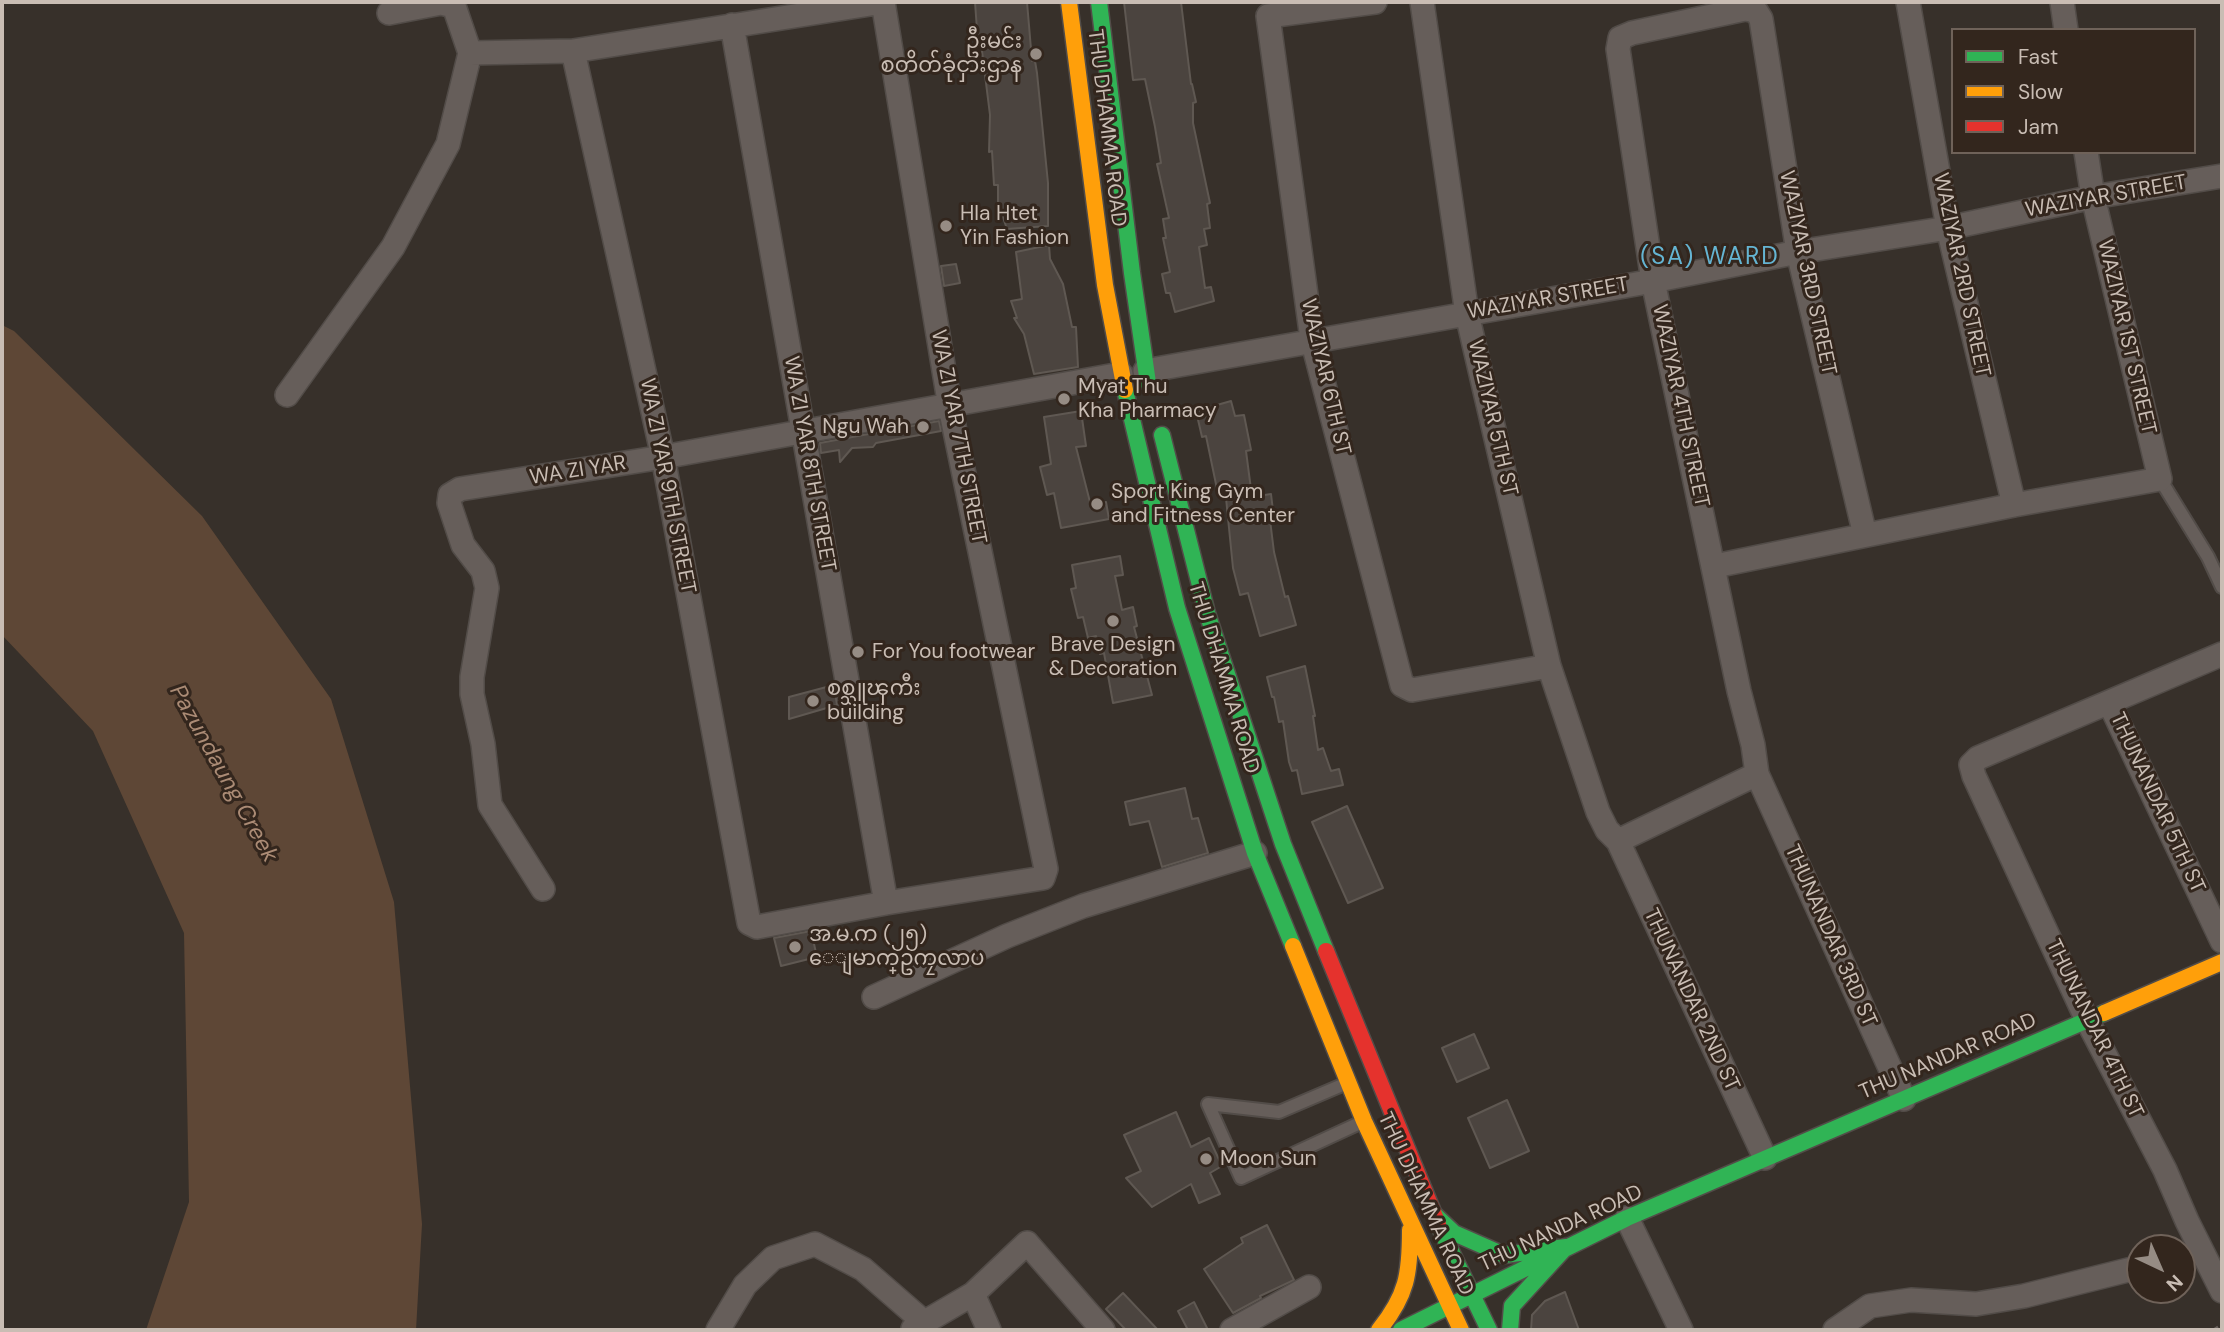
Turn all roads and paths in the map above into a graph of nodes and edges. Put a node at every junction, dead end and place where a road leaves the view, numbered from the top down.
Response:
1 (883, 2) edge
2 (1069, 2) edge
3 (1099, 2) edge
4 (1376, 2) edge
5 (1423, 2) edge
6 (1908, 2) edge
7 (2062, 2) edge
8 (1756, 10) joint
9 (389, 13) dead end
10 (732, 25) junction
11 (2066, 28) edge
12 (573, 51) junction
13 (470, 53) junction
14 (2086, 154) edge
15 (2222, 176) edge
16 (2093, 197) junction
17 (1948, 228) junction
18 (1798, 252) junction
19 (1653, 281) junction
20 (1467, 314) junction
21 (1312, 339) junction
22 (1145, 370) junction
23 (1121, 374) junction
24 (287, 395) dead end
25 (1152, 397) dead end
26 (950, 407) junction
27 (1159, 424) dead end
28 (804, 433) junction
29 (663, 457) junction
30 (2160, 480) junction
31 (2014, 505) junction
32 (1865, 535) junction
33 (1715, 566) junction
34 (2222, 587) edge
35 (2222, 654) edge
36 (1549, 666) junction
37 (1739, 691) joint
38 (2110, 704) junction
39 (1757, 774) junction
40 (1618, 841) junction
41 (1255, 853) junction
42 (543, 889) dead end
43 (887, 903) junction
44 (2222, 941) edge
45 (2222, 962) edge
46 (874, 997) dead end
47 (2087, 1020) junction
48 (1347, 1083) junction
49 (1904, 1099) junction
50 (1364, 1121) junction
51 (1765, 1158) junction
52 (1691, 1190) joint
53 (1432, 1212) junction
54 (1627, 1217) junction
55 (1410, 1225) junction
56 (2189, 1234) edge
57 (1566, 1247) junction
58 (2196, 1255) edge
59 (2126, 1270) edge
60 (1309, 1287) dead end
61 (2222, 1291) edge
62 (973, 1294) junction
63 (1471, 1295) junction
64 (1449, 1306) junction
65 (2222, 1325) edge
66 (918, 1326) edge
67 (718, 1330) edge
68 (989, 1330) edge
69 (1103, 1330) edge
70 (1232, 1330) edge
71 (1379, 1330) edge
72 (1401, 1330) edge
73 (1461, 1330) edge
74 (1489, 1330) edge
75 (1510, 1330) edge
76 (1681, 1330) edge
77 (1836, 1330) edge
78 (2214, 1330) edge

1 - 10 street
1 - 26 street, WA ZI YAR 7TH STREET
2 - 23 main road, THU DHAMMA ROAD
3 - 22 main road, THU DHAMMA ROAD
4 - 21 street, WAZIYAR 6TH ST
5 - 20 street, WAZIYAR 5TH ST
6 - 17 street, WAZIYAR 2RD STREET
7 - 11 street
8 - 18 street, WAZIYAR 3RD STREET
8 - 19 street, WAZIYAR 4TH STREET
9 - 13 street
10 - 12 street
10 - 28 street, WA ZI YAR 8TH STREET
12 - 13 street
12 - 29 street, WA ZI YAR 9TH STREET
13 - 24 street
14 - 16 street, WAZIYAR 1ST STREET
15 - 16 street, WAZIYAR STREET
16 - 17 street, WAZIYAR STREET
16 - 30 street, WAZIYAR 1ST STREET
17 - 18 street, WAZIYAR STREET
17 - 31 street, WAZIYAR 2RD STREET
18 - 19 street, WAZIYAR STREET
18 - 32 street, WAZIYAR 3RD STREET
19 - 20 street, WAZIYAR STREET
19 - 33 street, WAZIYAR 4TH STREET
20 - 21 street, WAZIYAR STREET
20 - 36 street, WAZIYAR 5TH ST
21 - 22 street, WAZIYAR STREET
21 - 36 street, WAZIYAR 6TH ST
22 - 23 main road, WAZIYAR STREET
22 - 25 main road, THU DHAMMA ROAD
23 - 26 street, WA ZI YAR
23 - 41 main road, THU DHAMMA ROAD
26 - 28 street, WA ZI YAR
26 - 43 street, WA ZI YAR 7TH STREET
27 - 53 main road, THU DHAMMA ROAD
28 - 29 street, WA ZI YAR
28 - 43 street, WA ZI YAR 8TH STREET
29 - 42 street, WA ZI YAR
29 - 43 street, WA ZI YAR 9TH STREET
30 - 31 street
30 - 34 lane
31 - 32 street
32 - 33 street
33 - 37 street, WAZIYAR 4TH STREET
35 - 38 street
36 - 40 street, WAZIYAR 5TH ST
37 - 39 street, THUNANDAR 3RD ST
38 - 44 street, THUNANDAR 5TH ST
38 - 47 street, THUNANDAR 4TH ST
39 - 40 street
39 - 49 street, THUNANDAR 3RD ST
40 - 51 street, THUNANDAR 2ND ST
41 - 46 street
41 - 48 main road, THU DHAMMA ROAD
45 - 47 main road, THU NANDAR ROAD
47 - 49 main road, THU NANDAR ROAD
47 - 56 street, THUNANDAR 4TH ST
48 - 50 main road, THU DHAMMA ROAD
48 - 50 lane
49 - 51 main road, THU NANDAR ROAD
50 - 55 main road, THU DHAMMA ROAD
51 - 52 main road, THU NANDAR ROAD
52 - 54 main road, THU NANDA ROAD
53 - 57 main road
53 - 63 main road, THU DHAMMA ROAD
54 - 57 main road, THU NANDA ROAD
54 - 76 street
55 - 64 main road, THU DHAMMA ROAD
55 - 71 main road
57 - 63 main road, THU NANDA ROAD
57 - 75 main road
58 - 61 street, THUNANDAR 4TH ST
59 - 77 street
60 - 70 street
62 - 66 street
62 - 68 street
62 - 69 street
63 - 64 main road, THU NANDA ROAD
63 - 74 main road, THU DHAMMA ROAD
64 - 72 main road
64 - 73 main road, THU DHAMMA ROAD
65 - 78 path
66 - 67 street

